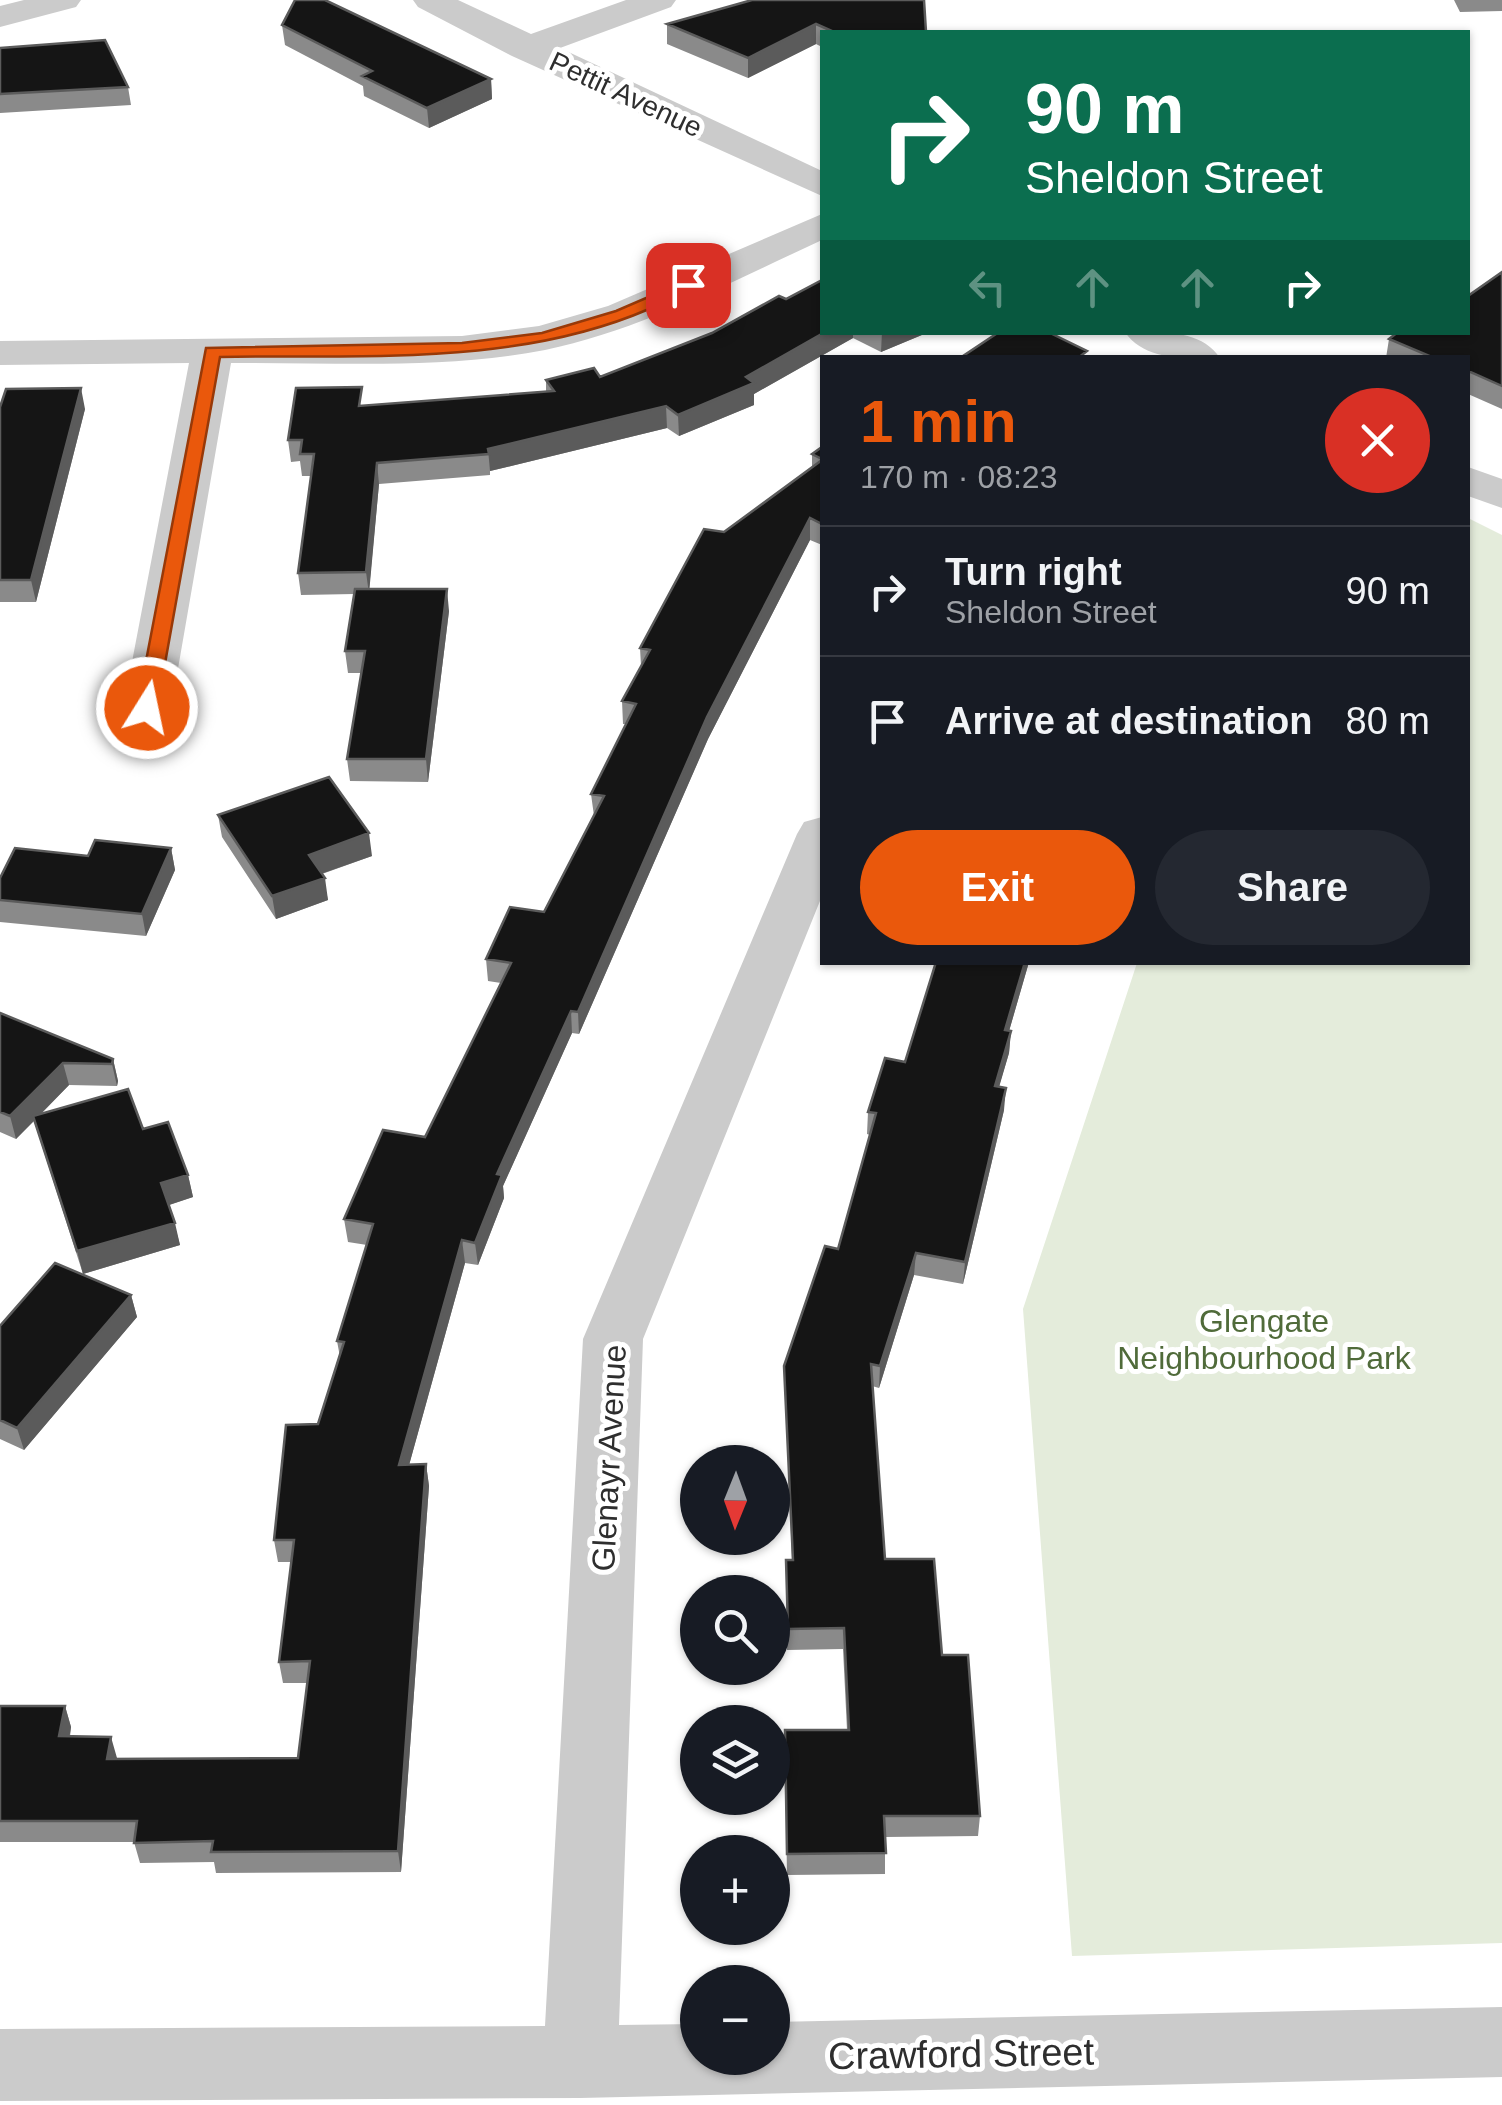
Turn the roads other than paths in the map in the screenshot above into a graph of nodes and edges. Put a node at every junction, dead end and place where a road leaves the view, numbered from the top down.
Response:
1 (64, 0) edge
2 (430, 0) edge
3 (659, 0) edge
4 (0, 17) edge
5 (525, 48) junction
6 (820, 184) edge
7 (820, 227) edge
8 (1152, 335) edge
9 (212, 352) junction
10 (0, 353) edge
11 (1194, 355) edge
12 (1470, 481) edge
13 (1502, 495) edge
14 (147, 708) dead end
15 (820, 839) edge
16 (1502, 2042) edge
17 (580, 2062) junction
18 (0, 2066) edge

1 - 4 street
2 - 5 street, Pettit Avenue
3 - 5 street
5 - 6 street, Pettit Avenue
7 - 9 street
8 - 11 street
9 - 10 street
9 - 14 street
12 - 13 street
15 - 17 street, Glenayr Avenue
16 - 17 street, Crawford Street
17 - 18 street, Crawford Street

